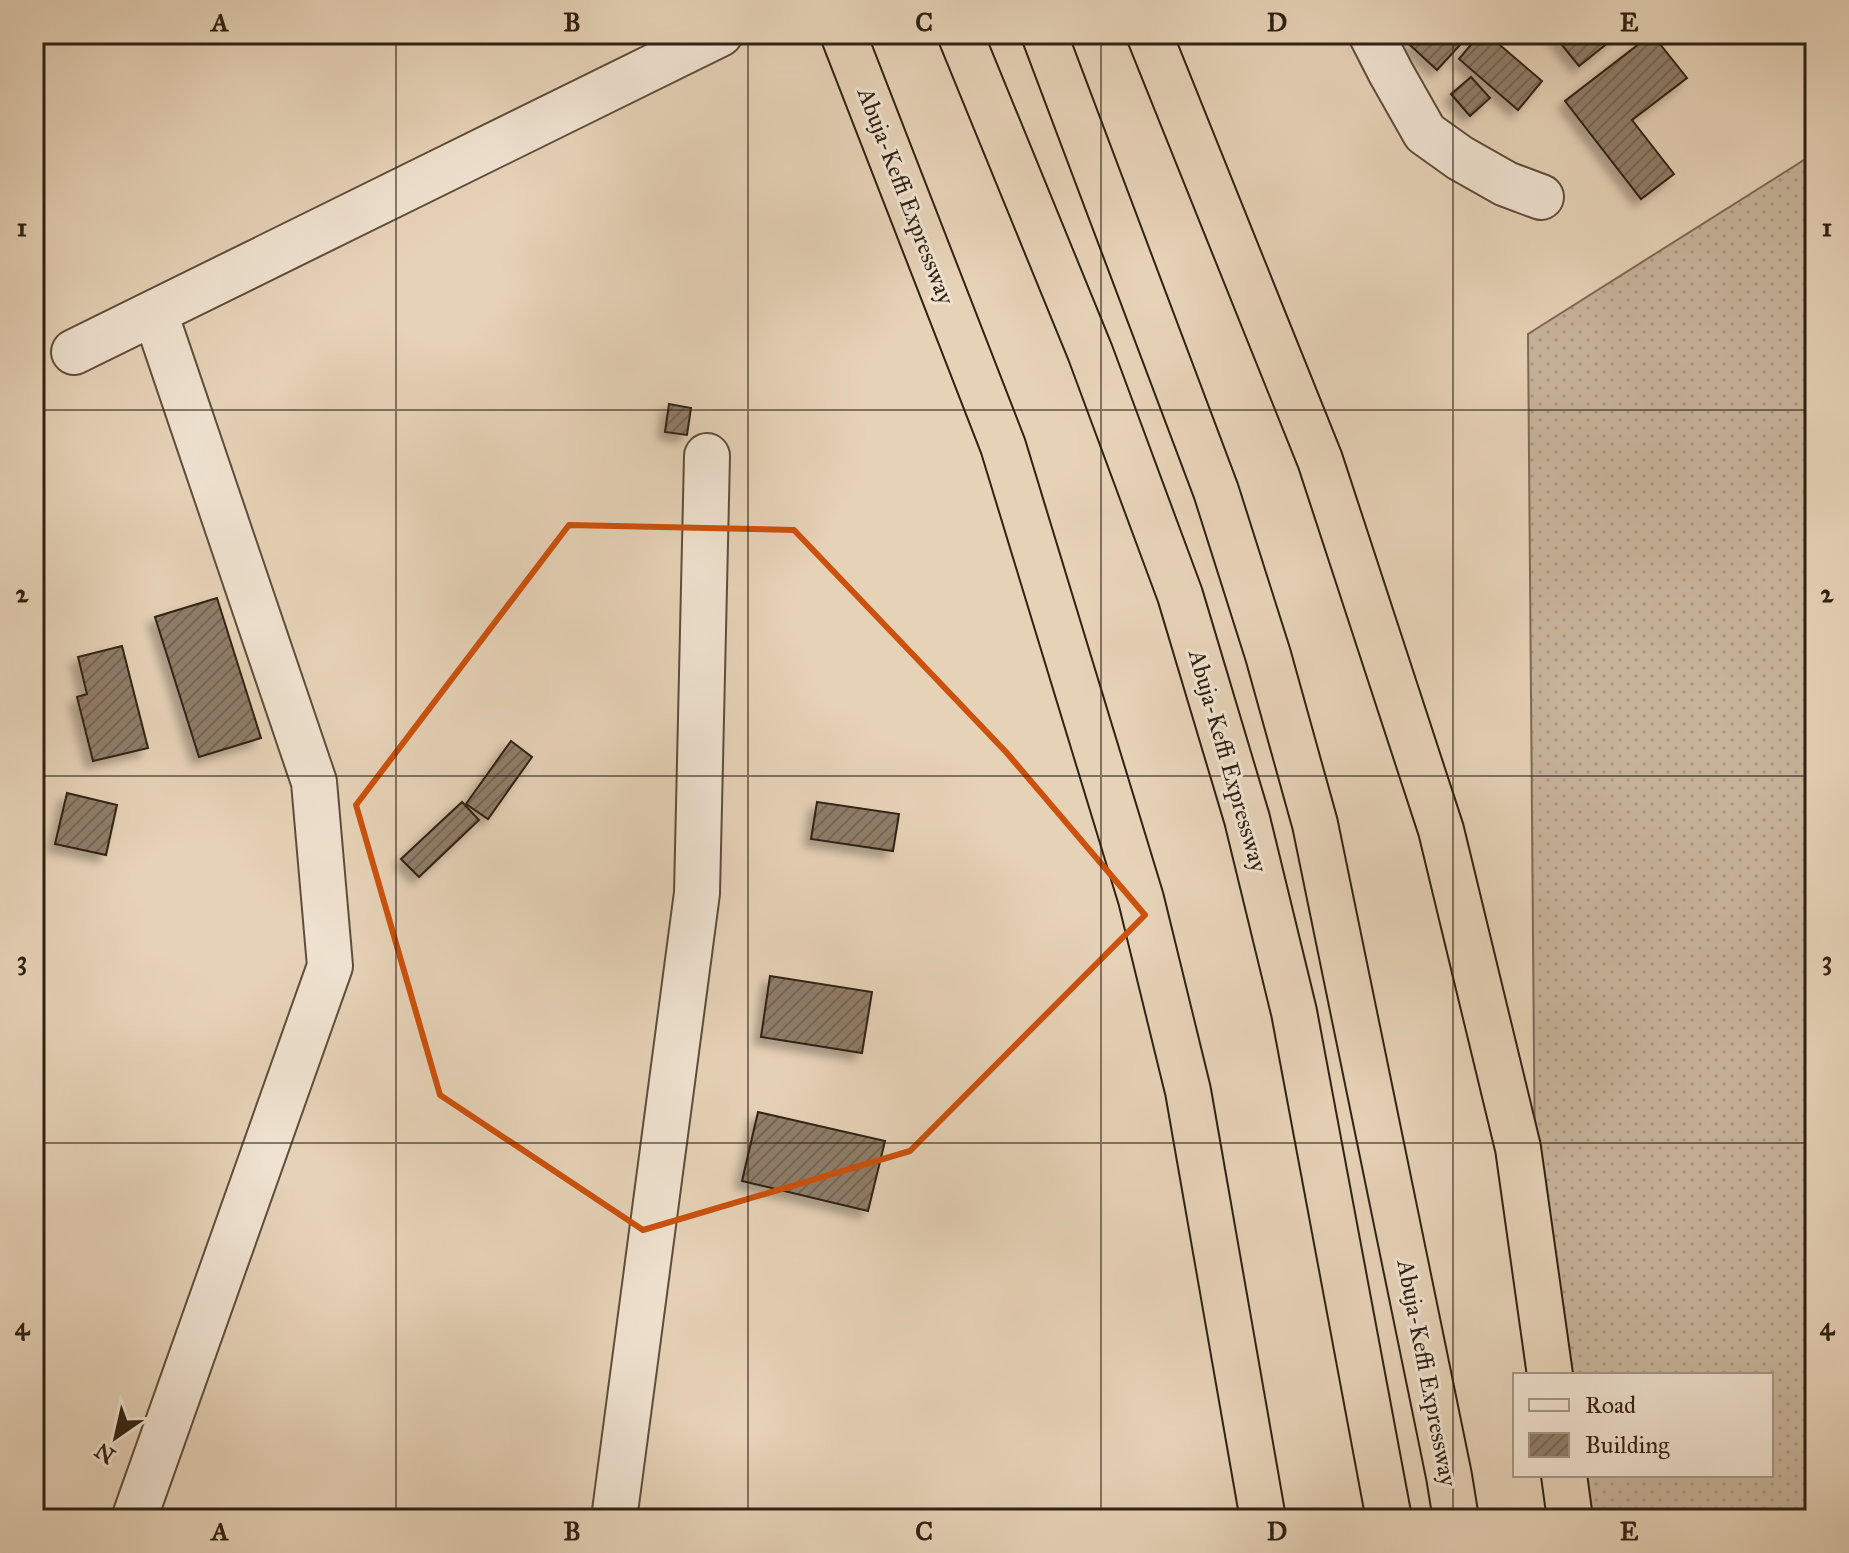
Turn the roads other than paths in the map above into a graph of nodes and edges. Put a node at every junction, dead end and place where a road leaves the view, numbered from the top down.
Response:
1 (720, 34) edge
2 (843, 34) edge
3 (960, 34) edge
4 (1044, 34) edge
5 (1075, 34) edge
6 (1149, 34) edge
7 (1371, 34) edge
8 (1078, 123) junction
9 (1541, 197) dead end
10 (155, 313) junction
11 (74, 352) dead end
12 (707, 456) dead end
13 (1550, 1373) edge
14 (1564, 1477) edge
15 (134, 1519) edge
16 (614, 1519) edge
17 (1263, 1519) edge
18 (1389, 1519) edge
19 (1456, 1519) edge
20 (1570, 1519) edge

1 - 10 street
2 - 17 highway, Abuja-Keffi Expressway
3 - 18 highway, Abuja-Keffi Expressway
4 - 8 highway, Abuja-Keffi Expressway
5 - 8 highway
6 - 13 highway
7 - 9 street
8 - 19 highway, Abuja-Keffi Expressway
10 - 11 street
10 - 15 street
12 - 16 street
14 - 20 highway

